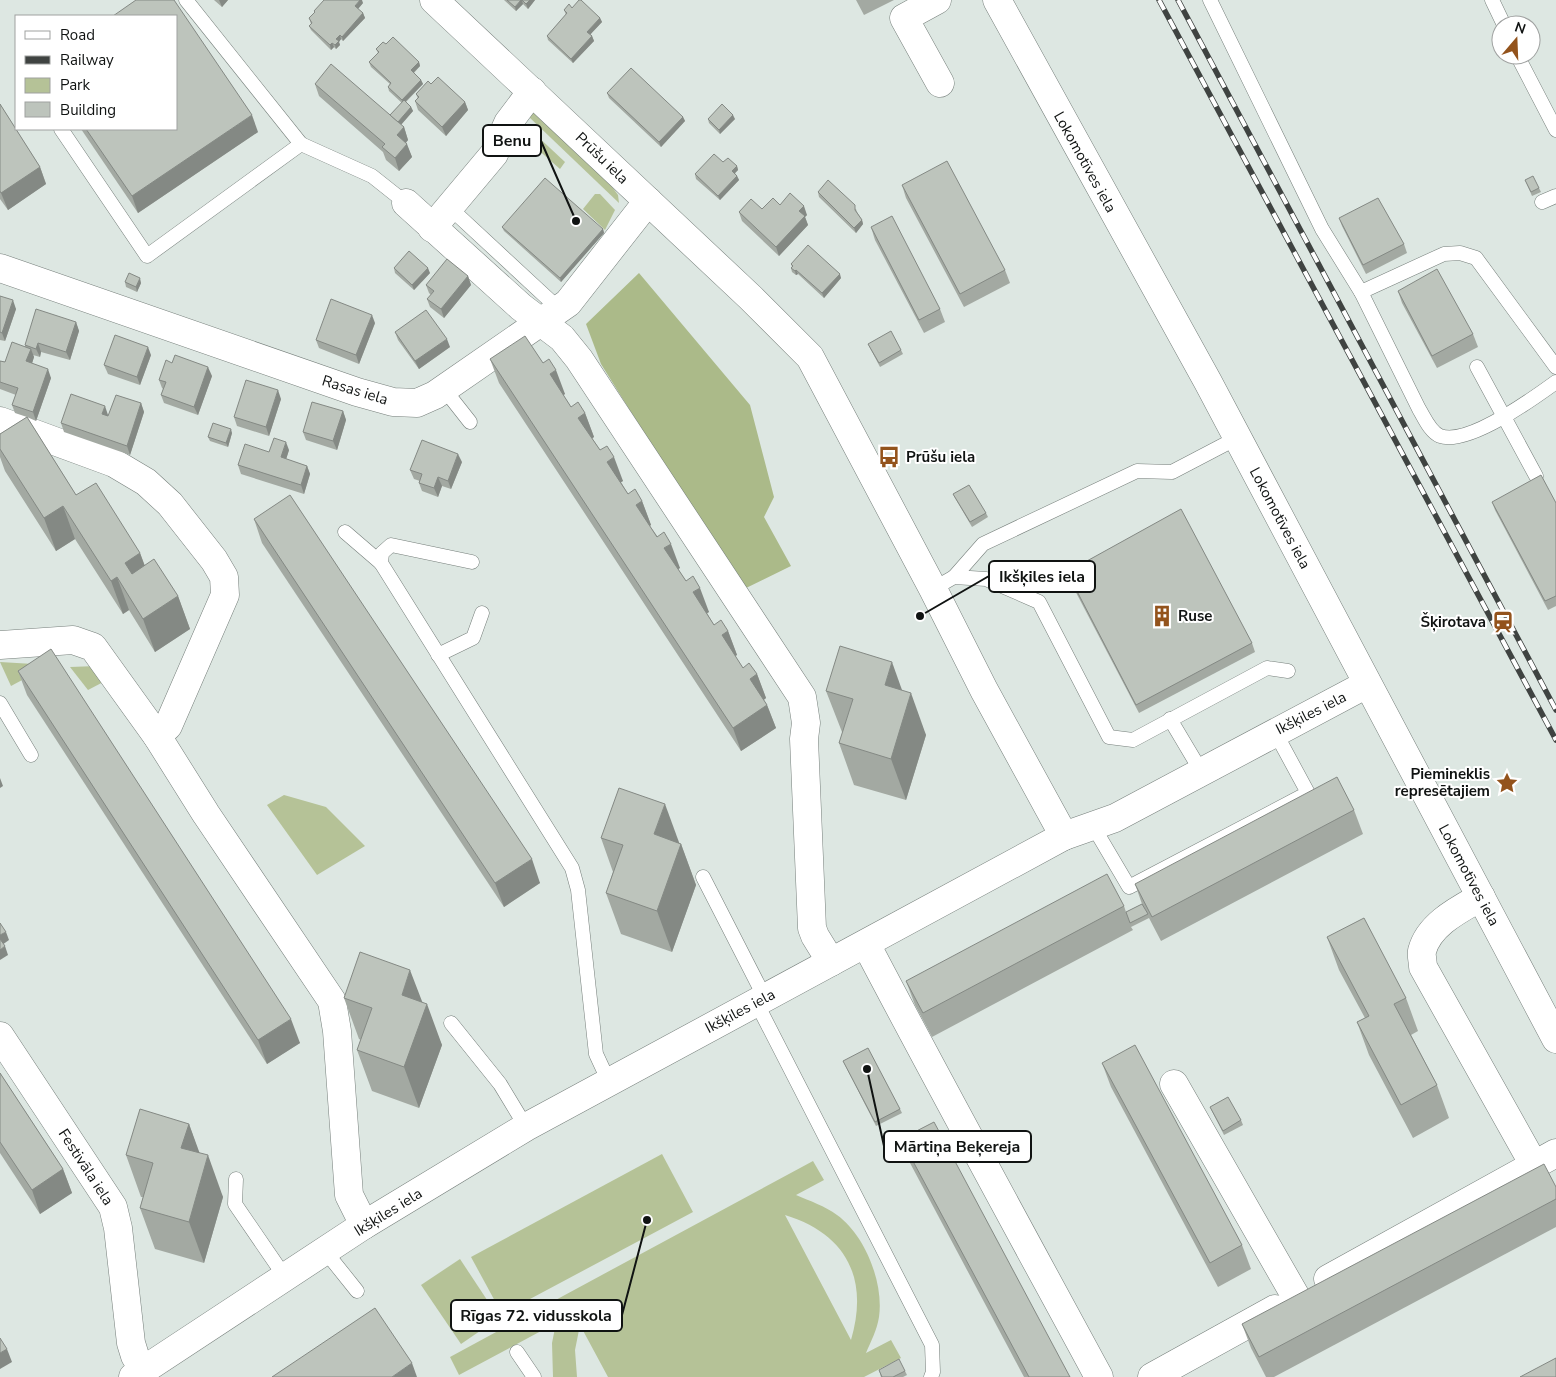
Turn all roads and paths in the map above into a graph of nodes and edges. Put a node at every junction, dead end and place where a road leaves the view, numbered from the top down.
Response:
1 (186, 0) edge
2 (434, 0) edge
3 (937, 0) edge
4 (997, 0) edge
5 (1210, 0) edge
6 (1492, 0) edge
7 (1499, 15) edge
8 (1522, 65) edge
9 (940, 82) dead end
10 (532, 90) junction
11 (62, 130) edge
12 (1556, 130) edge
13 (301, 144) junction
14 (1556, 196) edge
15 (648, 201) junction
16 (1542, 202) dead end
17 (406, 203) joint
18 (449, 207) junction
19 (432, 228) junction
20 (0, 268) edge
21 (1361, 292) junction
22 (550, 315) junction
23 (1477, 367) dead end
24 (1556, 368) edge
25 (1556, 382) edge
26 (444, 389) junction
27 (1504, 417) junction
28 (0, 421) edge
29 (470, 422) dead end
30 (1237, 438) junction
31 (1536, 476) edge
32 (345, 532) dead end
33 (472, 562) dead end
34 (381, 563) junction
35 (943, 583) junction
36 (482, 613) dead end
37 (0, 645) edge
38 (438, 655) junction
39 (1288, 671) dead end
40 (1367, 684) junction
41 (0, 703) edge
42 (1170, 719) junction
43 (1275, 732) junction
44 (157, 736) junction
45 (30, 755) dead end
46 (1201, 771) junction
47 (1093, 826) junction
48 (1064, 836) junction
49 (703, 877) dead end
50 (1481, 897) junction
51 (866, 944) junction
52 (831, 962) junction
53 (761, 1000) junction
54 (451, 1023) dead end
55 (0, 1036) edge
56 (1556, 1039) edge
57 (609, 1082) junction
58 (1174, 1084) dead end
59 (526, 1127) junction
60 (1545, 1159) edge
61 (236, 1180) dead end
62 (364, 1225) junction
63 (325, 1251) junction
64 (285, 1277) junction
65 (357, 1291) dead end
66 (1296, 1297) junction
67 (517, 1352) dead end
68 (138, 1374) edge
69 (534, 1377) edge
70 (930, 1377) edge
71 (1099, 1377) edge
72 (1152, 1377) edge

1 - 13 lane
2 - 10 street, Prūšu iela
3 - 9 street
4 - 30 street, Lokomotīves iela
5 - 21 lane
6 - 7 lane
8 - 12 lane
10 - 15 street, Prūšu iela
10 - 18 street
11 - 13 lane
13 - 17 lane
14 - 16 lane
15 - 22 street, Rasas iela
15 - 35 street, Prūšu iela
17 - 19 street
18 - 19 street
18 - 22 lane
19 - 22 street
20 - 26 street, Rasas iela
21 - 24 lane
21 - 27 lane
22 - 26 street, Rasas iela
22 - 52 street
23 - 27 lane
25 - 27 lane
26 - 29 lane
27 - 31 lane
28 - 44 street
30 - 35 lane
30 - 40 street, Lokomotīves iela
32 - 34 lane
33 - 34 lane
34 - 38 lane
35 - 42 lane
35 - 48 street, Prūšu iela
36 - 38 lane
37 - 44 street
38 - 57 lane
39 - 42 lane
40 - 43 street, Ikšķiles iela
40 - 50 street, Lokomotīves iela
41 - 45 lane
42 - 46 lane
43 - 46 street, Ikšķiles iela
43 - 47 lane
44 - 62 street
46 - 47 street, Ikšķiles iela
47 - 48 street, Ikšķiles iela
48 - 51 street, Ikšķiles iela
49 - 53 lane
50 - 56 street, Lokomotīves iela
50 - 60 street
51 - 52 street, Ikšķiles iela
51 - 71 street
52 - 53 street, Ikšķiles iela
53 - 57 street, Ikšķiles iela
53 - 70 lane
54 - 59 lane
55 - 68 street, Festivāla iela
57 - 59 street, Ikšķiles iela
58 - 66 street
59 - 62 street, Ikšķiles iela
60 - 66 street
61 - 64 lane
62 - 63 street, Ikšķiles iela
63 - 64 street, Ikšķiles iela
63 - 65 lane
64 - 68 street, Ikšķiles iela
66 - 72 street
67 - 69 lane

